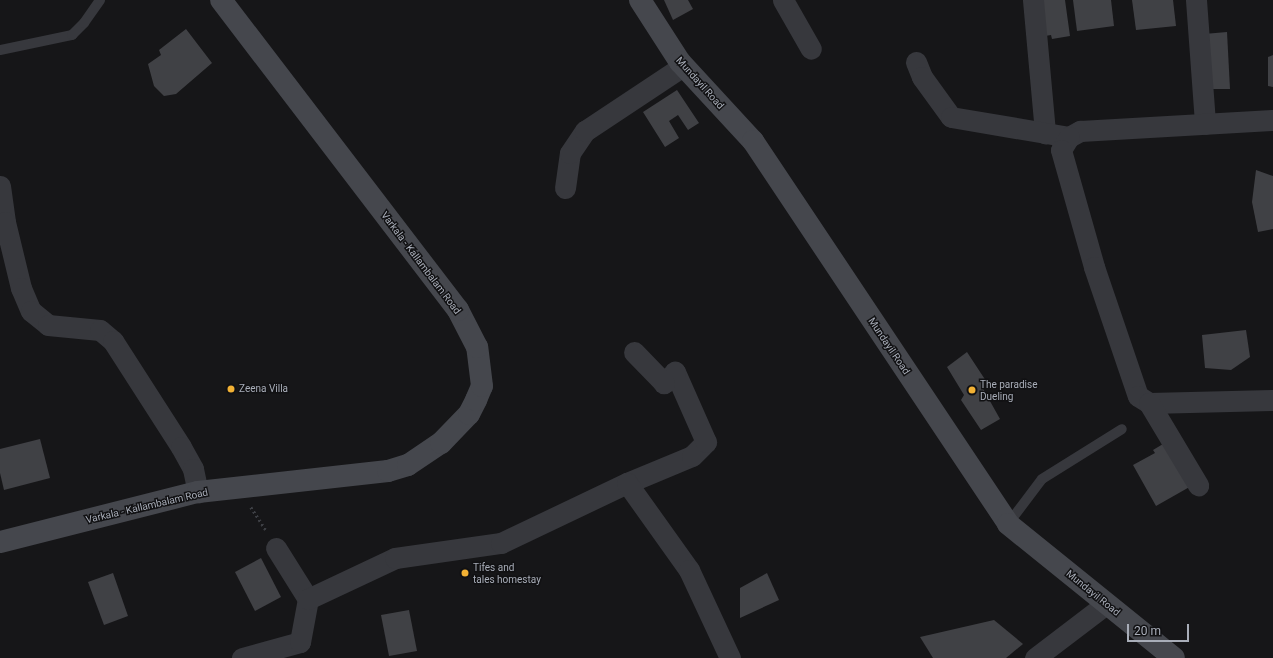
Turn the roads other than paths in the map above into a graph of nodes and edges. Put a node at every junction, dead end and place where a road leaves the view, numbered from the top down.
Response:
1 (100, 0) edge
2 (221, 0) edge
3 (640, 0) edge
4 (783, 0) edge
5 (1033, 0) edge
6 (1196, 0) edge
7 (811, 49) dead end
8 (0, 50) edge
9 (916, 62) dead end
10 (683, 66) junction
11 (1273, 120) edge
12 (1205, 124) junction
13 (1045, 133) junction
14 (1069, 137) junction
15 (0, 186) edge
16 (565, 188) dead end
17 (634, 352) dead end
18 (1273, 400) edge
19 (1149, 403) junction
20 (1122, 430) dead end
21 (626, 483) junction
22 (1198, 484) dead end
23 (198, 492) junction
24 (1008, 524) junction
25 (0, 542) edge
26 (276, 548) road end
27 (308, 599) junction
28 (1106, 604) junction
29 (242, 658) edge
30 (730, 658) edge
31 (1036, 658) edge
32 (1174, 658) edge

1 - 8 lane
2 - 23 main road, Varkala - Kallambalam Road
3 - 10 main road, Mundayil Road
4 - 7 street
5 - 13 street
6 - 12 street
9 - 13 street
10 - 16 street
10 - 24 main road, Mundayil Road
11 - 12 street
12 - 14 street
13 - 14 street
14 - 19 street
15 - 23 street
17 - 21 street
18 - 19 street
19 - 22 street
20 - 24 lane
21 - 27 street
21 - 30 street
23 - 25 main road, Varkala - Kallambalam Road
24 - 28 main road, Mundayil Road
26 - 27 street
27 - 29 street
28 - 31 street
28 - 32 main road, Mundayil Road

